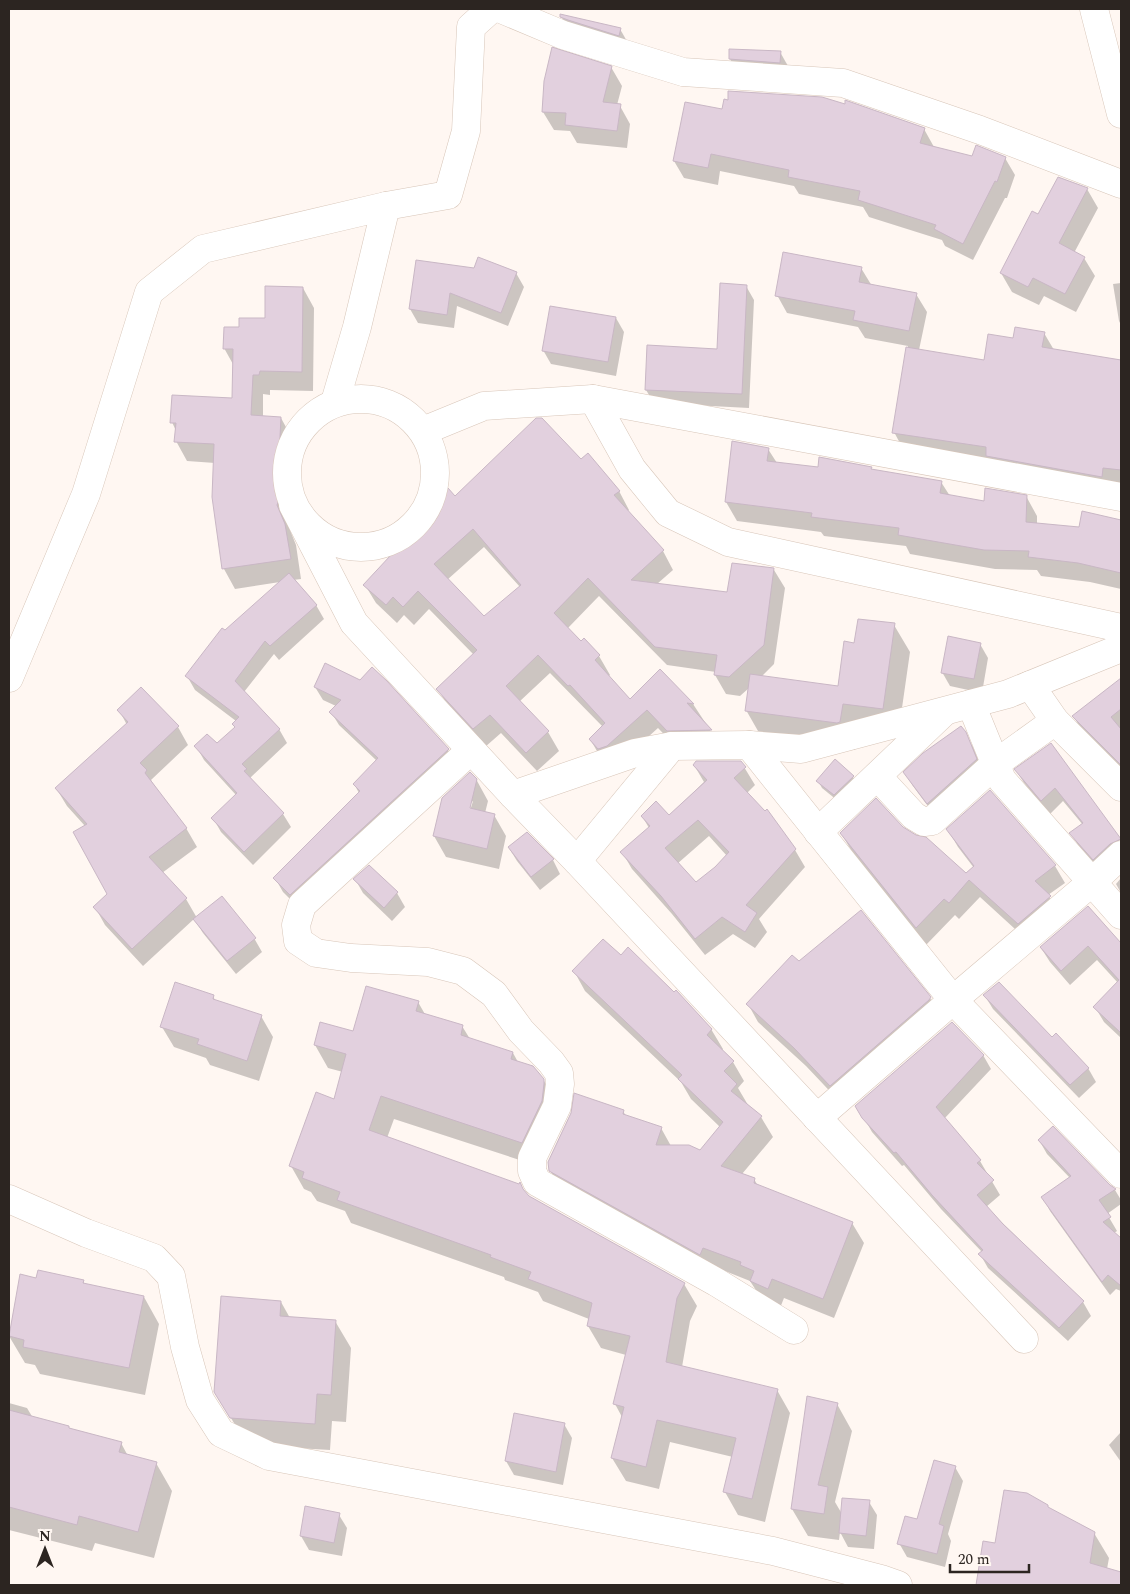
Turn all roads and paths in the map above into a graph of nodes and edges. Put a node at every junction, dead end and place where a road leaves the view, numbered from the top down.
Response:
1 (491, 9) edge
2 (500, 9) edge
3 (1094, 9) edge
4 (1121, 114) edge
5 (1121, 184) edge
6 (386, 206) junction
7 (593, 399) junction
8 (335, 402) junction
9 (423, 431) junction
10 (1121, 497) edge
11 (293, 505) junction
12 (1121, 628) edge
13 (1121, 648) edge
14 (9, 678) edge
15 (1030, 685) junction
16 (971, 704) junction
17 (945, 711) junction
18 (1056, 721) junction
19 (749, 745) junction
20 (672, 746) junction
21 (471, 750) junction
22 (996, 764) junction
23 (878, 777) junction
24 (1121, 787) edge
25 (513, 795) junction
26 (818, 832) junction
27 (1121, 856) edge
28 (577, 861) junction
29 (1092, 882) junction
30 (1121, 915) edge
31 (953, 1000) junction
32 (817, 1118) junction
33 (1121, 1174) edge
34 (9, 1199) edge
35 (794, 1330) dead end
36 (1024, 1339) dead end
37 (898, 1585) edge

1 - 6 street
2 - 5 street
3 - 4 street
6 - 8 street
6 - 14 street
7 - 9 street
7 - 10 street
7 - 12 street
8 - 9 street
8 - 11 street
9 - 11 street
11 - 21 street
13 - 15 street
15 - 16 street
15 - 18 street
16 - 17 street
16 - 22 street
17 - 19 street
17 - 23 street
18 - 22 street
18 - 24 street
19 - 20 street
19 - 26 street
20 - 25 street
20 - 28 street
21 - 25 street
21 - 35 street
22 - 23 street
22 - 29 street
23 - 26 street
25 - 28 street
26 - 31 street
27 - 29 street
28 - 32 street
29 - 30 street
29 - 31 street
31 - 32 street
31 - 33 street
32 - 36 street
34 - 37 street

